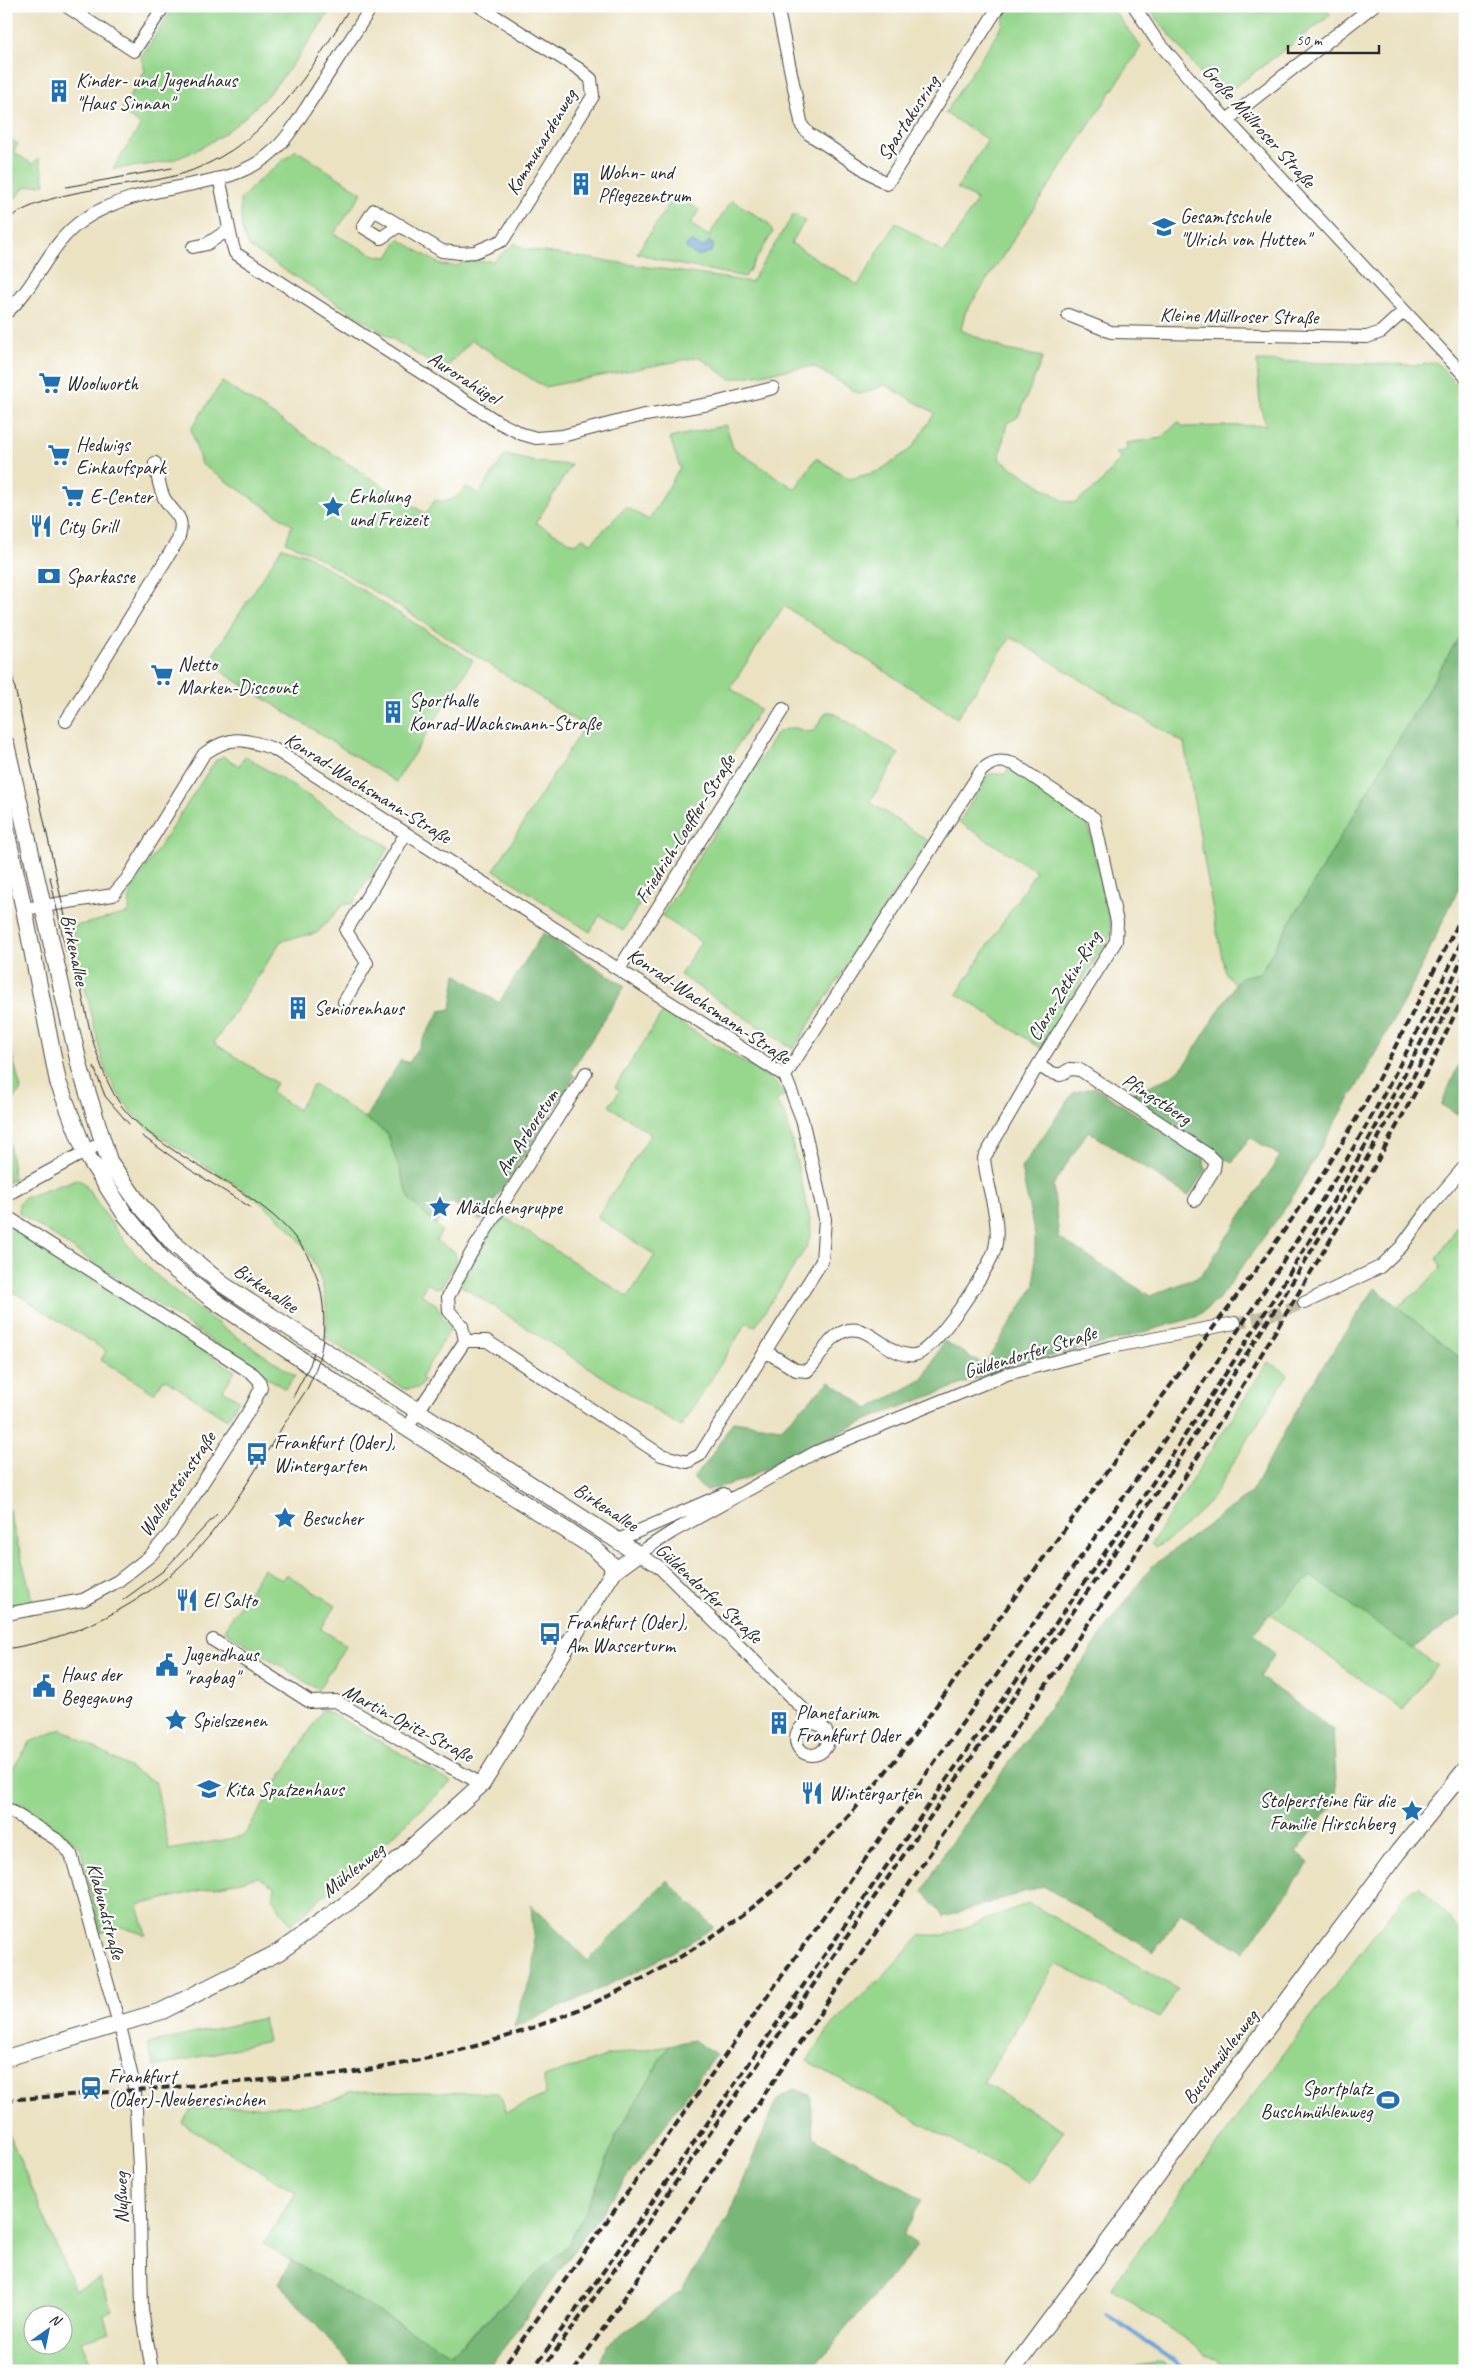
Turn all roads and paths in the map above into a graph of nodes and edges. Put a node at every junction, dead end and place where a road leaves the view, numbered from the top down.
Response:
1 (66, 6) edge
2 (164, 6) edge
3 (372, 6) edge
4 (479, 6) edge
5 (777, 6) edge
6 (999, 6) edge
7 (1134, 6) edge
8 (1373, 6) edge
9 (1227, 120) junction
10 (218, 179) junction
11 (400, 225) dead end
12 (228, 230) junction
13 (193, 246) dead end
14 (1404, 311) junction
15 (6, 313) edge
16 (1068, 315) dead end
17 (1465, 376) edge
18 (773, 388) dead end
19 (155, 463) dead end
20 (782, 709) dead end
21 (66, 721) dead end
22 (6, 744) edge
23 (6, 830) edge
24 (405, 835) junction
25 (44, 907) junction
26 (24, 909) junction
27 (620, 968) junction
28 (344, 1002) dead end
29 (1038, 1065) junction
30 (586, 1074) dead end
31 (785, 1076) junction
32 (103, 1142) junction
33 (85, 1152) junction
34 (1465, 1166) edge
35 (6, 1195) edge
36 (1195, 1200) dead end
37 (6, 1216) edge
38 (1304, 1303) tunnel mouth
39 (1235, 1323) tunnel mouth
40 (465, 1341) junction
41 (765, 1351) junction
42 (417, 1411) junction
43 (408, 1428) junction
44 (788, 1466) junction
45 (618, 1540) junction
46 (638, 1554) junction
47 (613, 1572) junction
48 (6, 1614) edge
49 (213, 1640) dead end
50 (807, 1724) dead end
51 (1465, 1770) edge
52 (482, 1784) junction
53 (6, 1808) edge
54 (119, 2026) junction
55 (6, 2058) edge
56 (152, 2371) edge
57 (1012, 2371) edge

1 - 2 street
3 - 10 street
4 - 11 street, Kommunardenweg
5 - 6 street, Spartakusring
7 - 9 street, Große Müllroser Straße
8 - 9 street
9 - 14 street, Große Müllroser Straße
10 - 12 street, Aurorahügel
10 - 15 street
12 - 13 street
12 - 18 street, Aurorahügel
14 - 16 street, Kleine Müllroser Straße
14 - 17 street, Große Müllroser Straße
19 - 21 street
20 - 27 street, Friedrich-Loeffler-Straße
22 - 25 street, Birkenallee
23 - 26 street, Birkenallee
24 - 25 street, Konrad-Wachsmann-Straße
24 - 27 street, Konrad-Wachsmann-Straße
24 - 28 street
25 - 26 street, Konrad-Wachsmann-Straße
25 - 32 street, Birkenallee
26 - 33 street, Birkenallee
27 - 31 street, Konrad-Wachsmann-Straße
29 - 31 street, Clara-Zetkin-Ring
29 - 36 street, Pfingstberg
29 - 41 street, Clara-Zetkin-Ring
30 - 40 street, Am Arboretum
31 - 41 street, Konrad-Wachsmann-Straße
32 - 33 street
32 - 42 street, Birkenallee
33 - 35 street
33 - 43 street, Birkenallee
34 - 38 street
37 - 48 street, Wallensteinstraße
39 - 44 street, Güldendorfer Straße
40 - 41 street, Konrad-Wachsmann-Straße
40 - 42 street
42 - 43 street
42 - 45 street, Birkenallee
43 - 47 street, Birkenallee
44 - 45 street, Güldendorfer Straße
44 - 46 street, Güldendorfer Straße
45 - 46 street, Birkenallee
46 - 47 street, Birkenallee
46 - 50 street, Güldendorfer Straße
47 - 52 street, Mühlenweg
49 - 52 street, Martin-Opitz-Straße
51 - 57 street, Buschmühlenweg
52 - 54 street, Mühlenweg
53 - 54 street, Klabundstraße
54 - 55 street, Mühlenweg
54 - 56 street, Nußweg

